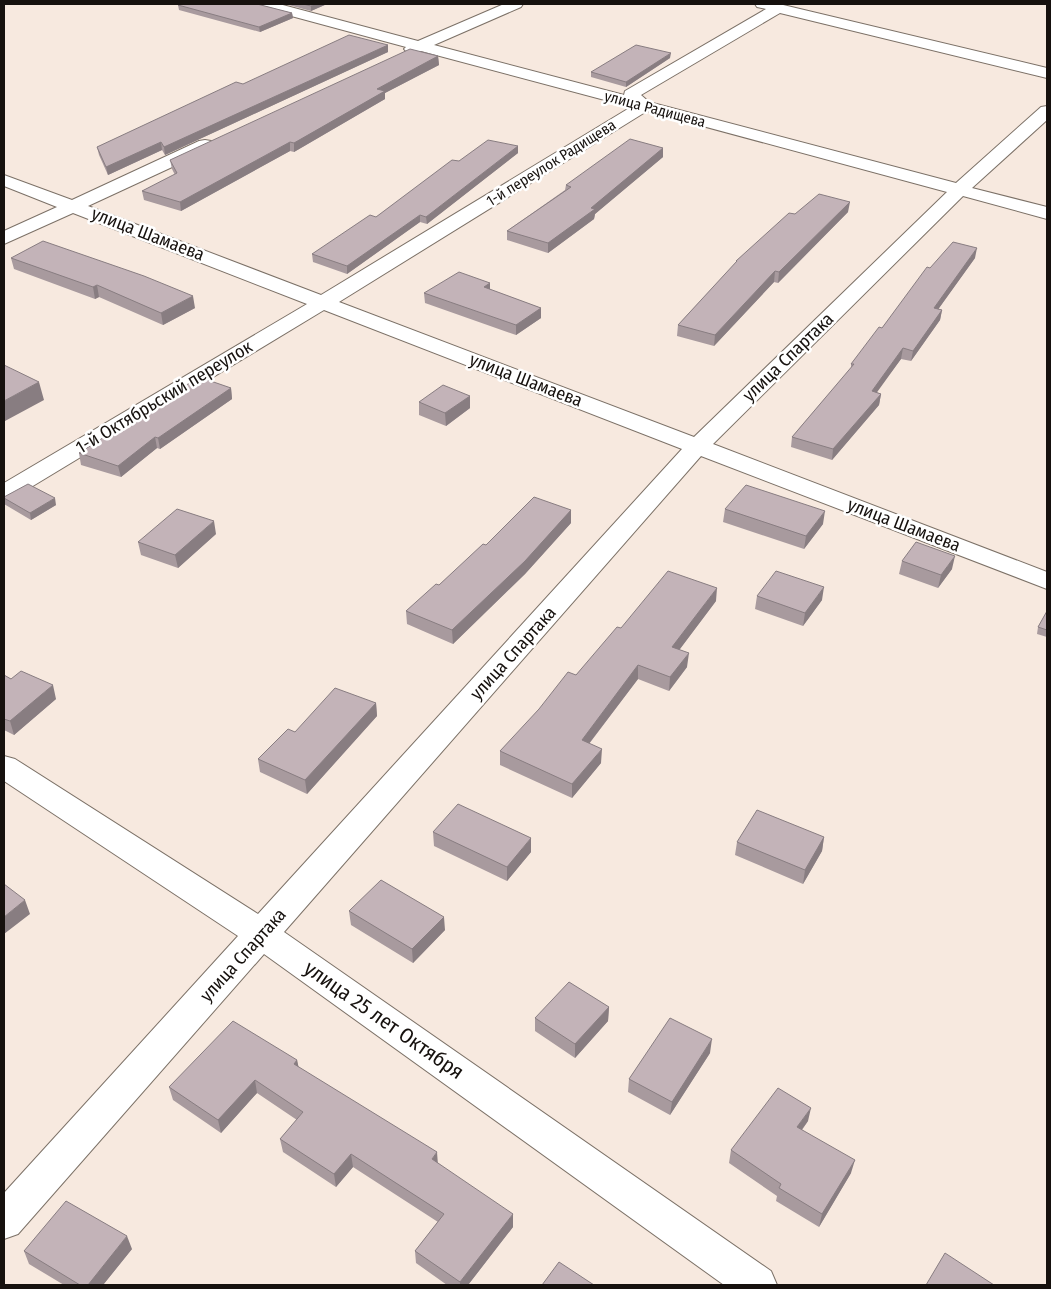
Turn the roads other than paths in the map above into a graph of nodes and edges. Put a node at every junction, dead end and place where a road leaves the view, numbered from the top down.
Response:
1 (263, 4) edge
2 (516, 4) edge
3 (760, 4) edge
4 (778, 8) junction
5 (418, 46) junction
6 (400, 54) edge
7 (1047, 72) edge
8 (644, 106) junction
9 (1047, 111) edge
10 (218, 138) edge
11 (4, 180) edge
12 (960, 190) junction
13 (73, 205) junction
14 (1047, 213) edge
15 (4, 238) edge
16 (324, 302) junction
17 (698, 446) junction
18 (4, 493) edge
19 (1047, 581) edge
20 (4, 767) edge
21 (262, 934) junction
22 (4, 1221) edge
23 (757, 1285) edge

1 - 5 street, улица Радищева
2 - 5 street
3 - 4 street
4 - 7 street
4 - 8 street
5 - 6 street
5 - 8 street, улица Радищева
8 - 12 street, улица Радищева
8 - 16 street, 1-й переулок Радищева
9 - 12 street, улица Спартака
10 - 13 street
11 - 13 street, улица Шамаева
12 - 14 street, улица Радищева
12 - 17 street, улица Спартака
13 - 15 street
13 - 16 street, улица Шамаева
16 - 17 street, улица Шамаева
16 - 18 street, 1-й Октябрьский переулок
17 - 19 street, улица Шамаева
17 - 21 street, улица Спартака
20 - 21 street, улица 25 лет Октября
21 - 22 street, улица Спартака
21 - 23 street, улица 25 лет Октября

